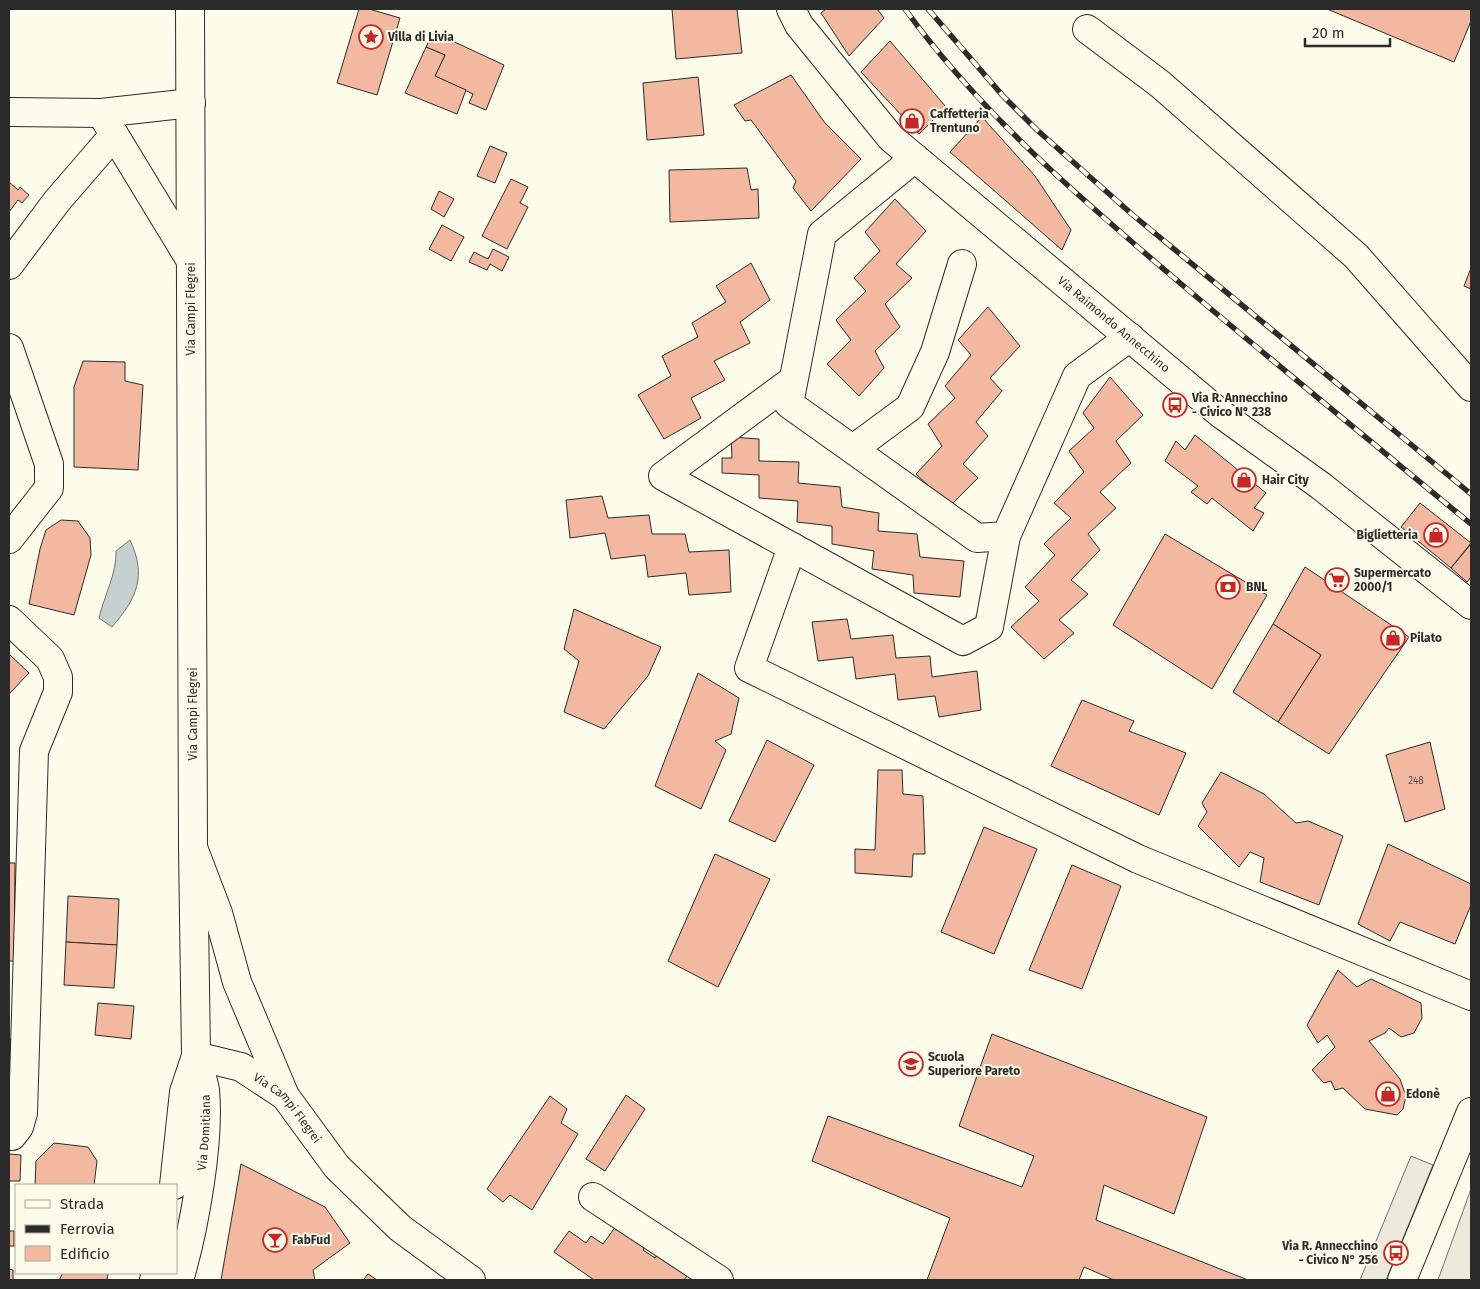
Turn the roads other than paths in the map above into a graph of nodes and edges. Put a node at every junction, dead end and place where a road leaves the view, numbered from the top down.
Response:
1 (190, 9) edge
2 (791, 9) edge
3 (1087, 29) dead end
4 (191, 103) junction
5 (9, 112) edge
6 (107, 124) junction
7 (915, 158) junction
8 (191, 261) junction
9 (962, 264) dead end
10 (9, 265) edge
11 (1130, 337) junction
12 (9, 348) edge
13 (793, 380) junction
14 (1471, 387) edge
15 (853, 449) junction
16 (1006, 536) junction
17 (9, 539) edge
18 (792, 547) junction
19 (1471, 605) edge
20 (9, 620) edge
21 (193, 848) junction
22 (1471, 996) edge
23 (196, 1056) junction
24 (285, 1096) junction
25 (1471, 1112) edge
26 (9, 1136) edge
27 (174, 1184) edge
28 (593, 1197) dead end
29 (178, 1280) edge
30 (472, 1280) edge
31 (719, 1280) edge
32 (1402, 1280) edge

1 - 4 street, Via Campi Flegrei
2 - 7 street, Via Raimondo Annecchino
3 - 14 street
4 - 6 street
4 - 8 street, Via Campi Flegrei
5 - 6 street
6 - 8 street
6 - 10 street
7 - 11 street, Via Raimondo Annecchino
7 - 13 street
8 - 21 street, Via Campi Flegrei
9 - 15 street
11 - 16 street
11 - 19 street, Via Raimondo Annecchino
12 - 17 street
13 - 15 street
13 - 18 street
15 - 16 street
16 - 18 street
18 - 22 street
20 - 26 street
21 - 23 street, Via Campi Flegrei
21 - 24 street
23 - 24 street, Via Campi Flegrei
23 - 27 street, Via Domitiana
23 - 29 street, Via Domitiana
24 - 30 street, Via Campi Flegrei
25 - 32 street
28 - 31 street

